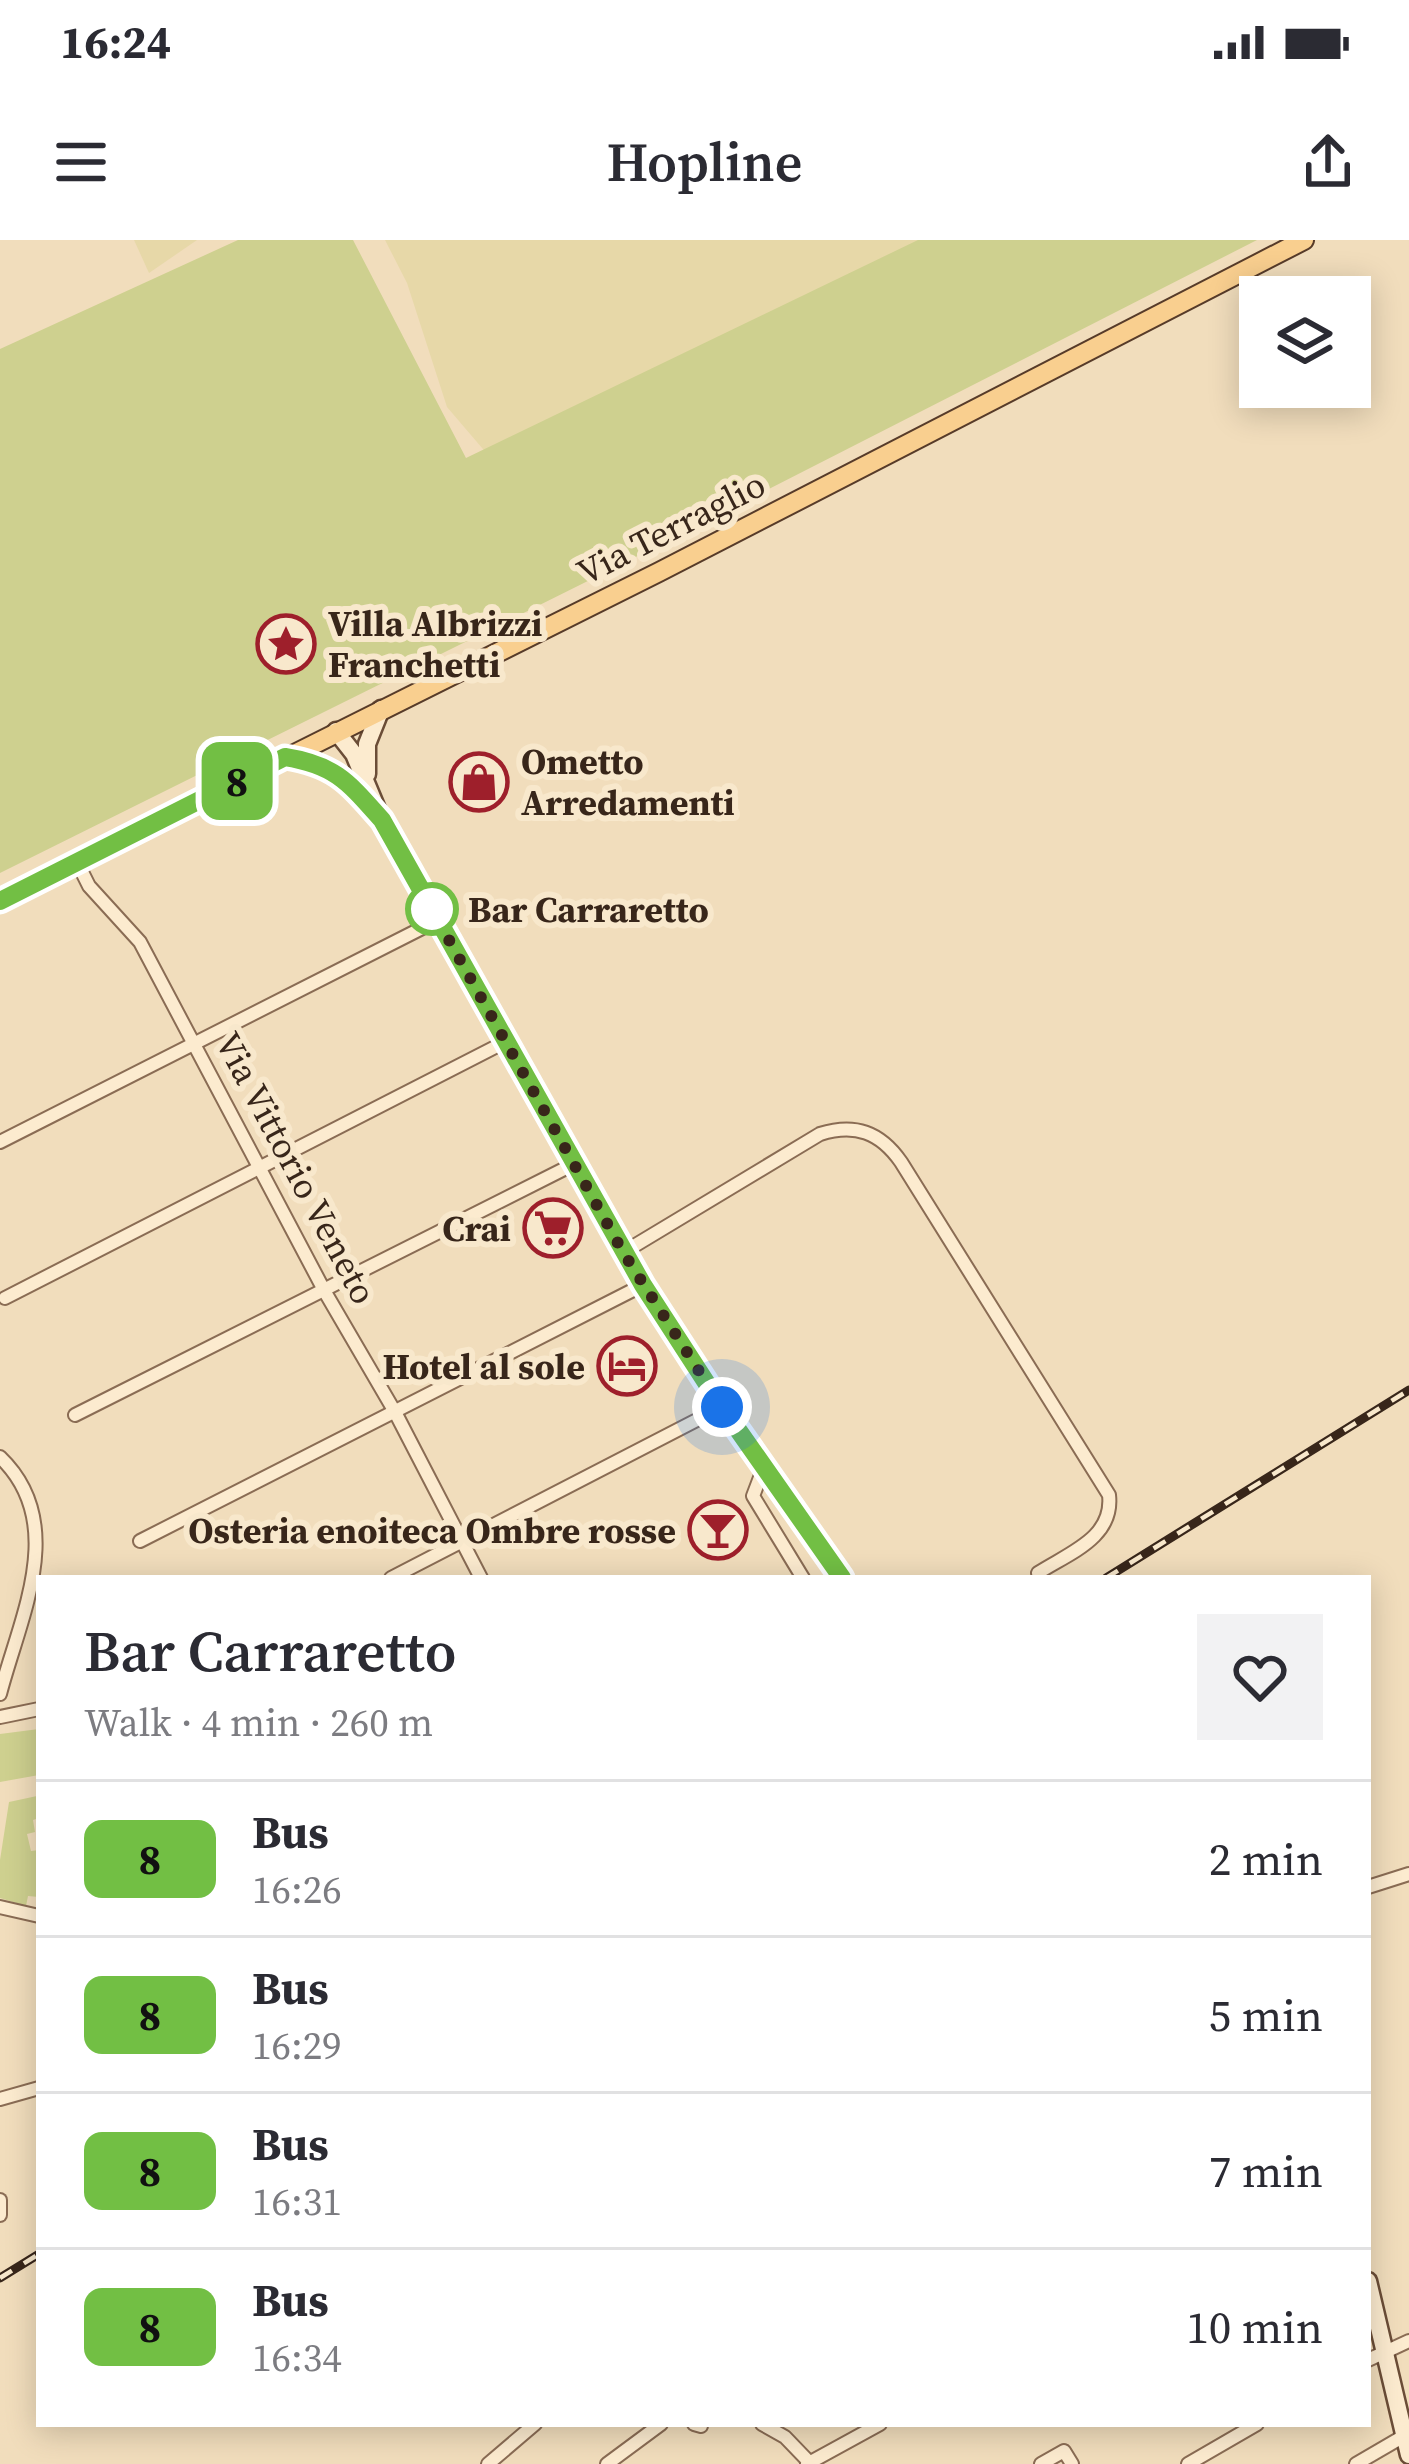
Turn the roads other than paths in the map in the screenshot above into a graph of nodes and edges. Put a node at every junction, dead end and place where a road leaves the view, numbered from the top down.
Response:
1 (1304, 240) edge
2 (381, 709) junction
3 (336, 731) junction
4 (285, 757) junction
5 (346, 779) junction
6 (367, 781) junction
7 (382, 820) junction
8 (77, 862) junction
9 (0, 901) edge
10 (438, 920) junction
11 (194, 1042) junction
12 (505, 1042) junction
13 (0, 1142) edge
14 (574, 1164) junction
15 (262, 1167) junction
16 (623, 1252) junction
17 (643, 1285) junction
18 (326, 1292) junction
19 (5, 1298) dead end
20 (722, 1407) junction
21 (395, 1412) junction
22 (75, 1415) dead end
23 (0, 1457) edge
24 (764, 1467) junction
25 (140, 1541) dead end
26 (462, 1541) junction
27 (1038, 1573) dead end
28 (397, 1575) edge
29 (479, 1575) edge
30 (801, 1575) edge
31 (840, 1575) edge
32 (0, 1694) edge
33 (36, 1710) edge
34 (0, 1717) edge
35 (1409, 1874) edge
36 (1371, 1886) edge
37 (0, 1907) edge
38 (36, 1915) edge
39 (36, 2089) edge
40 (0, 2099) edge
41 (0, 2200) edge
42 (0, 2215) edge
43 (1371, 2309) edge
44 (1409, 2341) edge
45 (1376, 2355) edge
46 (531, 2427) edge
47 (658, 2427) edge
48 (768, 2427) edge
49 (875, 2427) edge
50 (1252, 2427) edge
51 (1405, 2436) junction
52 (1409, 2455) edge
53 (809, 2463) edge
54 (488, 2464) edge
55 (607, 2464) edge
56 (1041, 2464) edge
57 (1072, 2464) edge
58 (1188, 2464) edge
59 (1356, 2464) edge

1 - 2 main road, Via Terraglio
2 - 3 main road, Via Terraglio
2 - 6 street
3 - 4 main road, Via Terraglio
3 - 5 street
3 - 6 street
4 - 5 street
4 - 8 main road, Via Terraglio
5 - 7 street
6 - 7 street
7 - 10 street
8 - 9 main road, Via Terraglio
8 - 11 street, Via Vittorio Veneto
10 - 11 street
10 - 12 street
11 - 13 street
11 - 15 street, Via Vittorio Veneto
12 - 14 street
12 - 15 street
14 - 16 street
14 - 18 street
15 - 18 street, Via Vittorio Veneto
15 - 19 street
16 - 17 street
16 - 27 street
17 - 20 street
17 - 21 street
18 - 21 street, Via Vittorio Veneto
18 - 22 street
20 - 24 street
20 - 26 street
21 - 25 street
21 - 26 street, Via Vittorio Veneto
23 - 32 street
24 - 30 street
24 - 31 street
26 - 28 street
26 - 29 street, Via Vittorio Veneto
33 - 34 street
35 - 36 street
37 - 38 street
39 - 40 street
41 - 42 street
43 - 45 street
44 - 45 street
45 - 51 street
46 - 54 street
47 - 55 street
48 - 53 street
49 - 53 street
50 - 58 street
51 - 52 street
51 - 59 street
56 - 57 street

